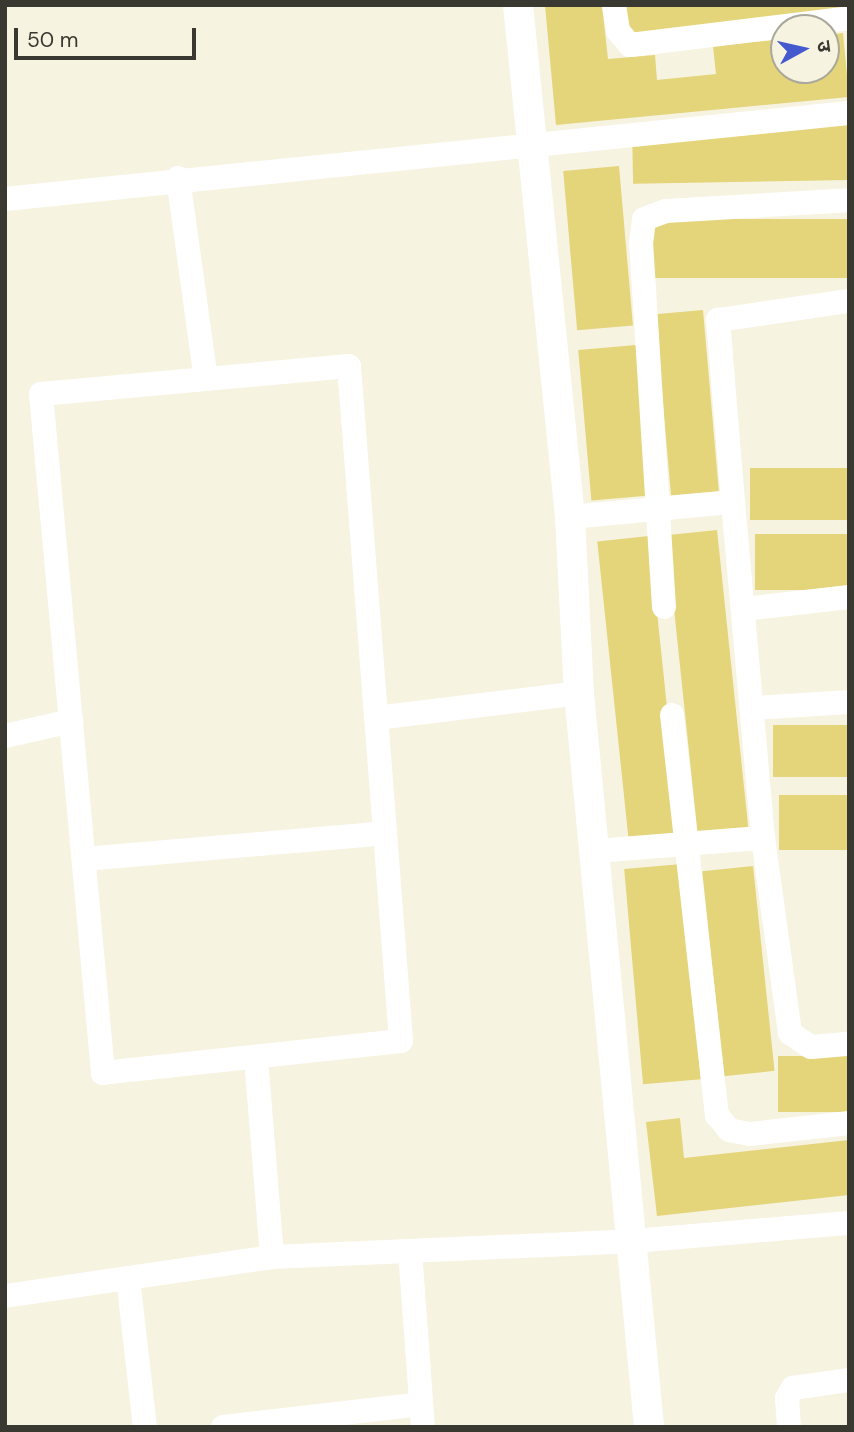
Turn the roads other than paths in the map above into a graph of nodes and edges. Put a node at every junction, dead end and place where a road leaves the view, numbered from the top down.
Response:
1 (518, 5) edge
2 (614, 5) edge
3 (849, 18) edge
4 (849, 113) edge
5 (530, 146) junction
6 (177, 178) junction
7 (5, 199) edge
8 (849, 200) edge
9 (849, 301) edge
10 (206, 379) junction
11 (733, 502) junction
12 (658, 511) junction
13 (570, 517) junction
14 (849, 597) edge
15 (664, 607) dead end
16 (744, 608) junction
17 (579, 693) junction
18 (849, 702) edge
19 (754, 708) junction
20 (672, 715) dead end
21 (376, 718) junction
22 (71, 721) junction
23 (5, 736) edge
24 (385, 832) junction
25 (763, 838) junction
26 (686, 844) junction
27 (596, 851) junction
28 (84, 859) junction
29 (849, 1044) edge
30 (256, 1058) junction
31 (849, 1123) edge
32 (849, 1223) edge
33 (634, 1241) junction
34 (410, 1251) junction
35 (272, 1257) junction
36 (128, 1278) junction
37 (5, 1296) edge
38 (849, 1380) edge
39 (422, 1415) edge
40 (145, 1427) edge
41 (223, 1427) edge
42 (649, 1427) edge
43 (789, 1427) edge

1 - 5 street
2 - 3 street
4 - 5 street
5 - 6 street
5 - 13 street
6 - 7 street
6 - 10 street
8 - 12 street
9 - 11 street
10 - 21 street
10 - 22 street
11 - 12 street
11 - 16 street
12 - 13 street
12 - 15 street
13 - 17 street
14 - 16 street
16 - 19 street
17 - 21 street
17 - 27 street
18 - 19 street
19 - 25 street
20 - 26 street
21 - 24 street
22 - 23 street
22 - 28 street
24 - 28 street
24 - 30 street
25 - 26 street
25 - 29 street
26 - 27 street
26 - 31 street
27 - 33 street
28 - 30 street
30 - 35 street
32 - 33 street
33 - 34 street
33 - 42 street
34 - 35 street
34 - 39 street
35 - 36 street
36 - 37 street
36 - 40 street
38 - 43 street
39 - 41 street

